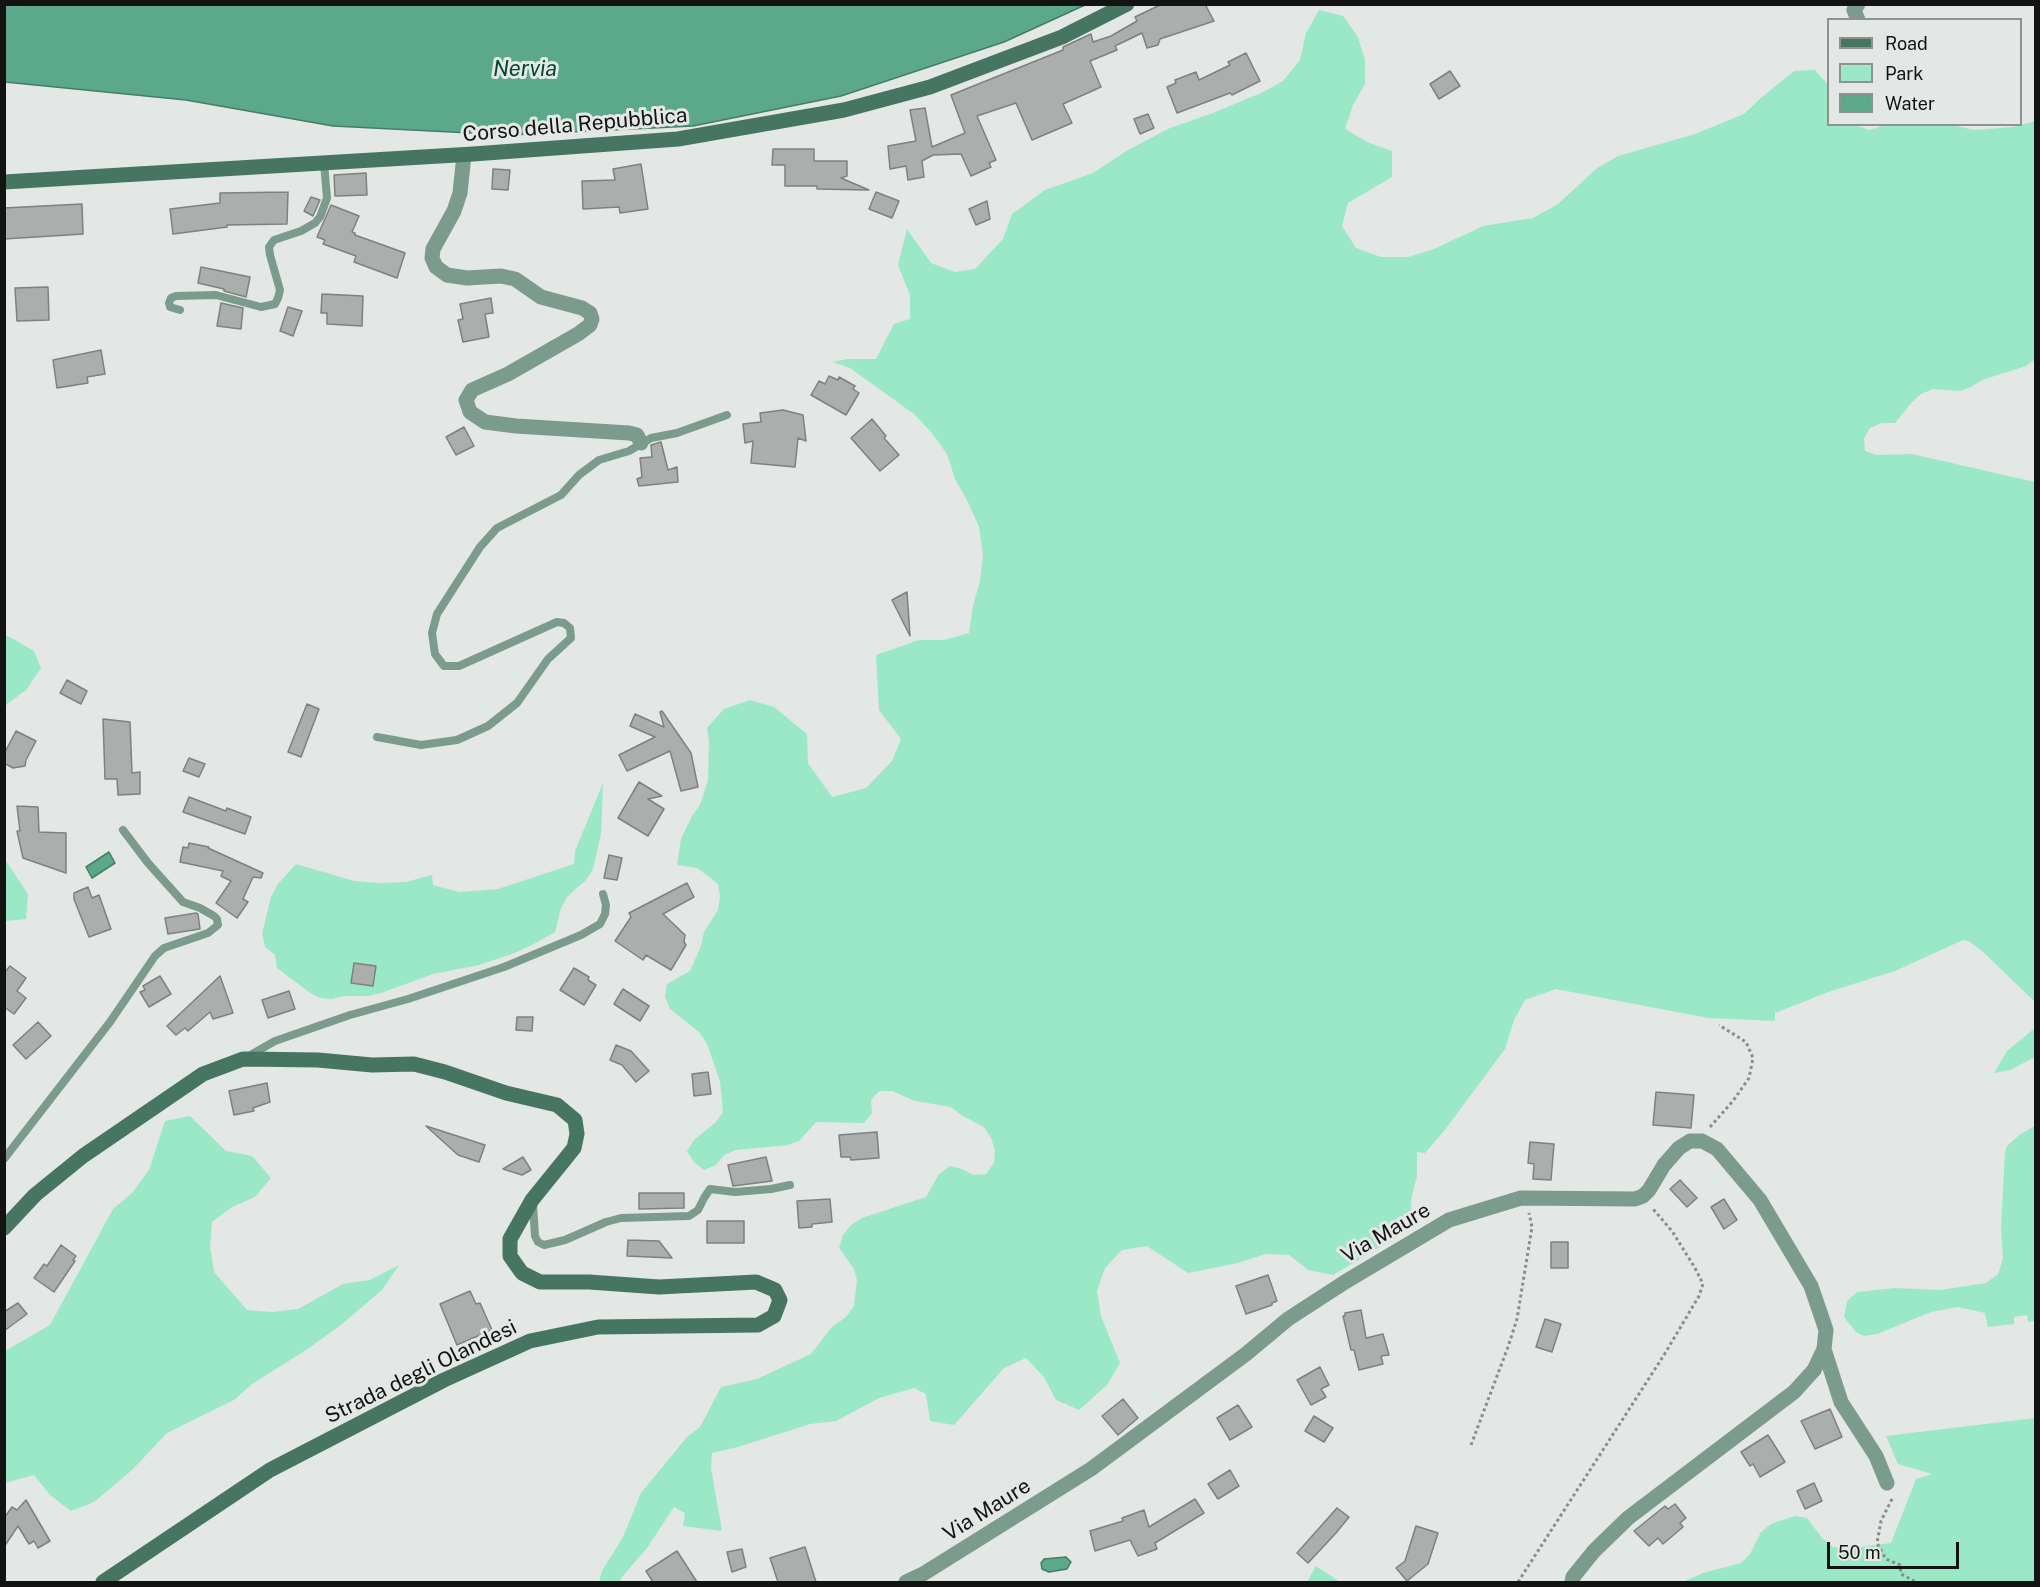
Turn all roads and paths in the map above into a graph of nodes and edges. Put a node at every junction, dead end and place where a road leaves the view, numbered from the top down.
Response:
1 (1127, 4) edge
2 (1858, 4) edge
3 (1857, 18) edge
4 (464, 155) junction
5 (324, 163) junction
6 (4, 182) edge
7 (180, 310) dead end
8 (727, 415) dead end
9 (641, 443) junction
10 (377, 737) dead end
11 (123, 830) dead end
12 (603, 894) dead end
13 (1719, 1025) dead end
14 (243, 1059) junction
15 (1702, 1142) junction
16 (4, 1159) edge
17 (790, 1185) dead end
18 (1643, 1196) junction
19 (1521, 1198) junction
20 (532, 1200) junction
21 (4, 1228) edge
22 (1824, 1349) junction
23 (1471, 1445) dead end
24 (1887, 1483) joint
25 (103, 1582) edge
26 (906, 1582) edge
27 (1518, 1582) edge
28 (1572, 1582) edge
29 (1916, 1582) edge

1 - 4 main road, Corso della Repubblica
2 - 3 street
4 - 5 main road, Corso della Repubblica
4 - 9 street
5 - 6 main road, Corso della Repubblica
5 - 7 lane
8 - 9 lane
9 - 10 lane
11 - 16 lane
12 - 14 lane
13 - 15 path
14 - 20 main road, Strada degli Olandesi
14 - 21 main road, Strada degli Olandesi
15 - 18 street
15 - 22 street
17 - 20 lane
18 - 19 street, Via Maure
18 - 27 path
19 - 23 path
19 - 26 street, Via Maure
20 - 25 main road, Strada degli Olandesi
22 - 24 street
22 - 28 street
24 - 29 path

